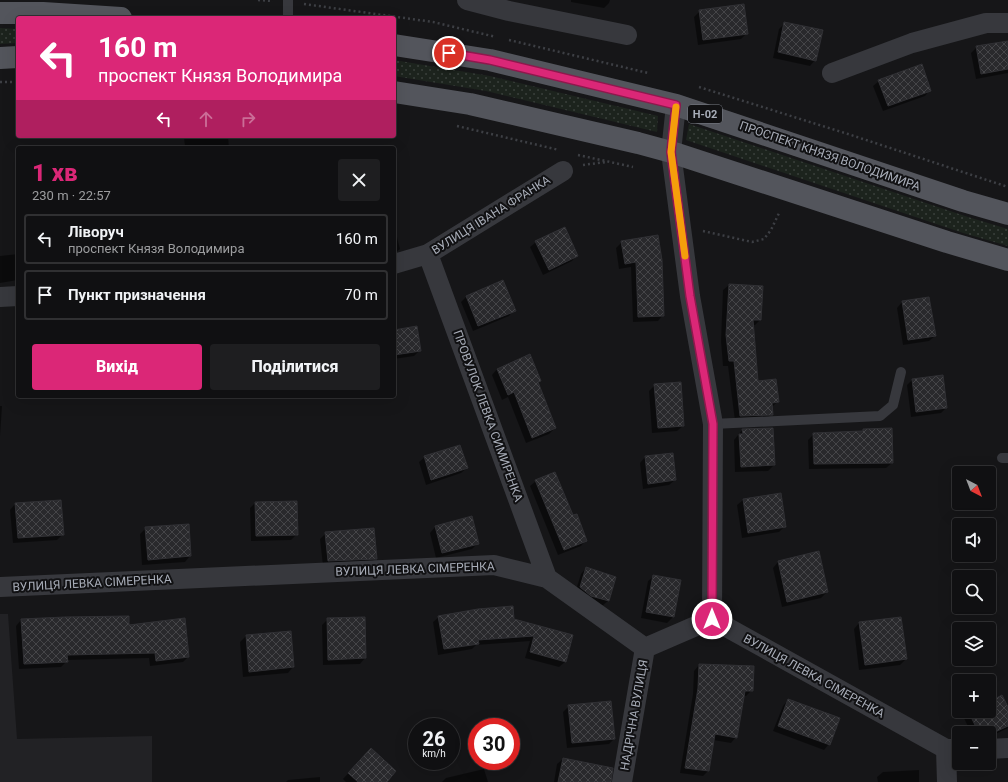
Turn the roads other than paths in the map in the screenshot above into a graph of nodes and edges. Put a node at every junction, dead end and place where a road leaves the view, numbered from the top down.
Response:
1 (288, 0) edge
2 (467, 0) edge
3 (0, 13) edge
4 (90, 16) edge
5 (288, 16) edge
6 (1008, 23) edge
7 (627, 34) dead end
8 (396, 44) edge
9 (16, 57) edge
10 (0, 58) edge
11 (832, 73) dead end
12 (396, 92) edge
13 (676, 105) junction
14 (671, 152) junction
15 (563, 171) road end
16 (1008, 214) edge
17 (428, 254) junction
18 (1008, 260) edge
19 (396, 263) edge
20 (16, 296) edge
21 (0, 297) edge
22 (901, 372) dead end
23 (713, 424) junction
24 (547, 578) junction
25 (0, 587) edge
26 (712, 619) junction
27 (645, 648) junction
28 (1008, 748) edge
29 (952, 749) edge
30 (996, 749) edge
31 (622, 782) edge
32 (947, 782) edge

1 - 5 lane
2 - 7 street
3 - 4 main road
6 - 11 street
8 - 13 main road, ПРОСПЕКТ КНЯЗЯ ВОЛОДИМИРА / Н-02
9 - 10 main road
12 - 14 main road
13 - 14 street
13 - 16 main road, ПРОСПЕКТ КНЯЗЯ ВОЛОДИМИРА / Н-02
14 - 18 main road
14 - 23 street
15 - 17 street, ВУЛИЦЯ ІВАНА ФРАНКА
17 - 19 street, ВУЛИЦЯ ІВАНА ФРАНКА
17 - 24 street, ПРОВУЛОК ЛЕВКА СИМИРЕНКА
20 - 21 street
22 - 23 lane
23 - 26 street
24 - 25 street, ВУЛИЦЯ ЛЕВКА СІМЕРЕНКА
24 - 27 street, ВУЛИЦЯ ЛЕВКА СІМЕРЕНКА
26 - 27 street
26 - 29 street, ВУЛИЦЯ ЛЕВКА СІМЕРЕНКА
27 - 31 street, НАДРІЧНА ВУЛИЦЯ
28 - 30 street
29 - 32 street

